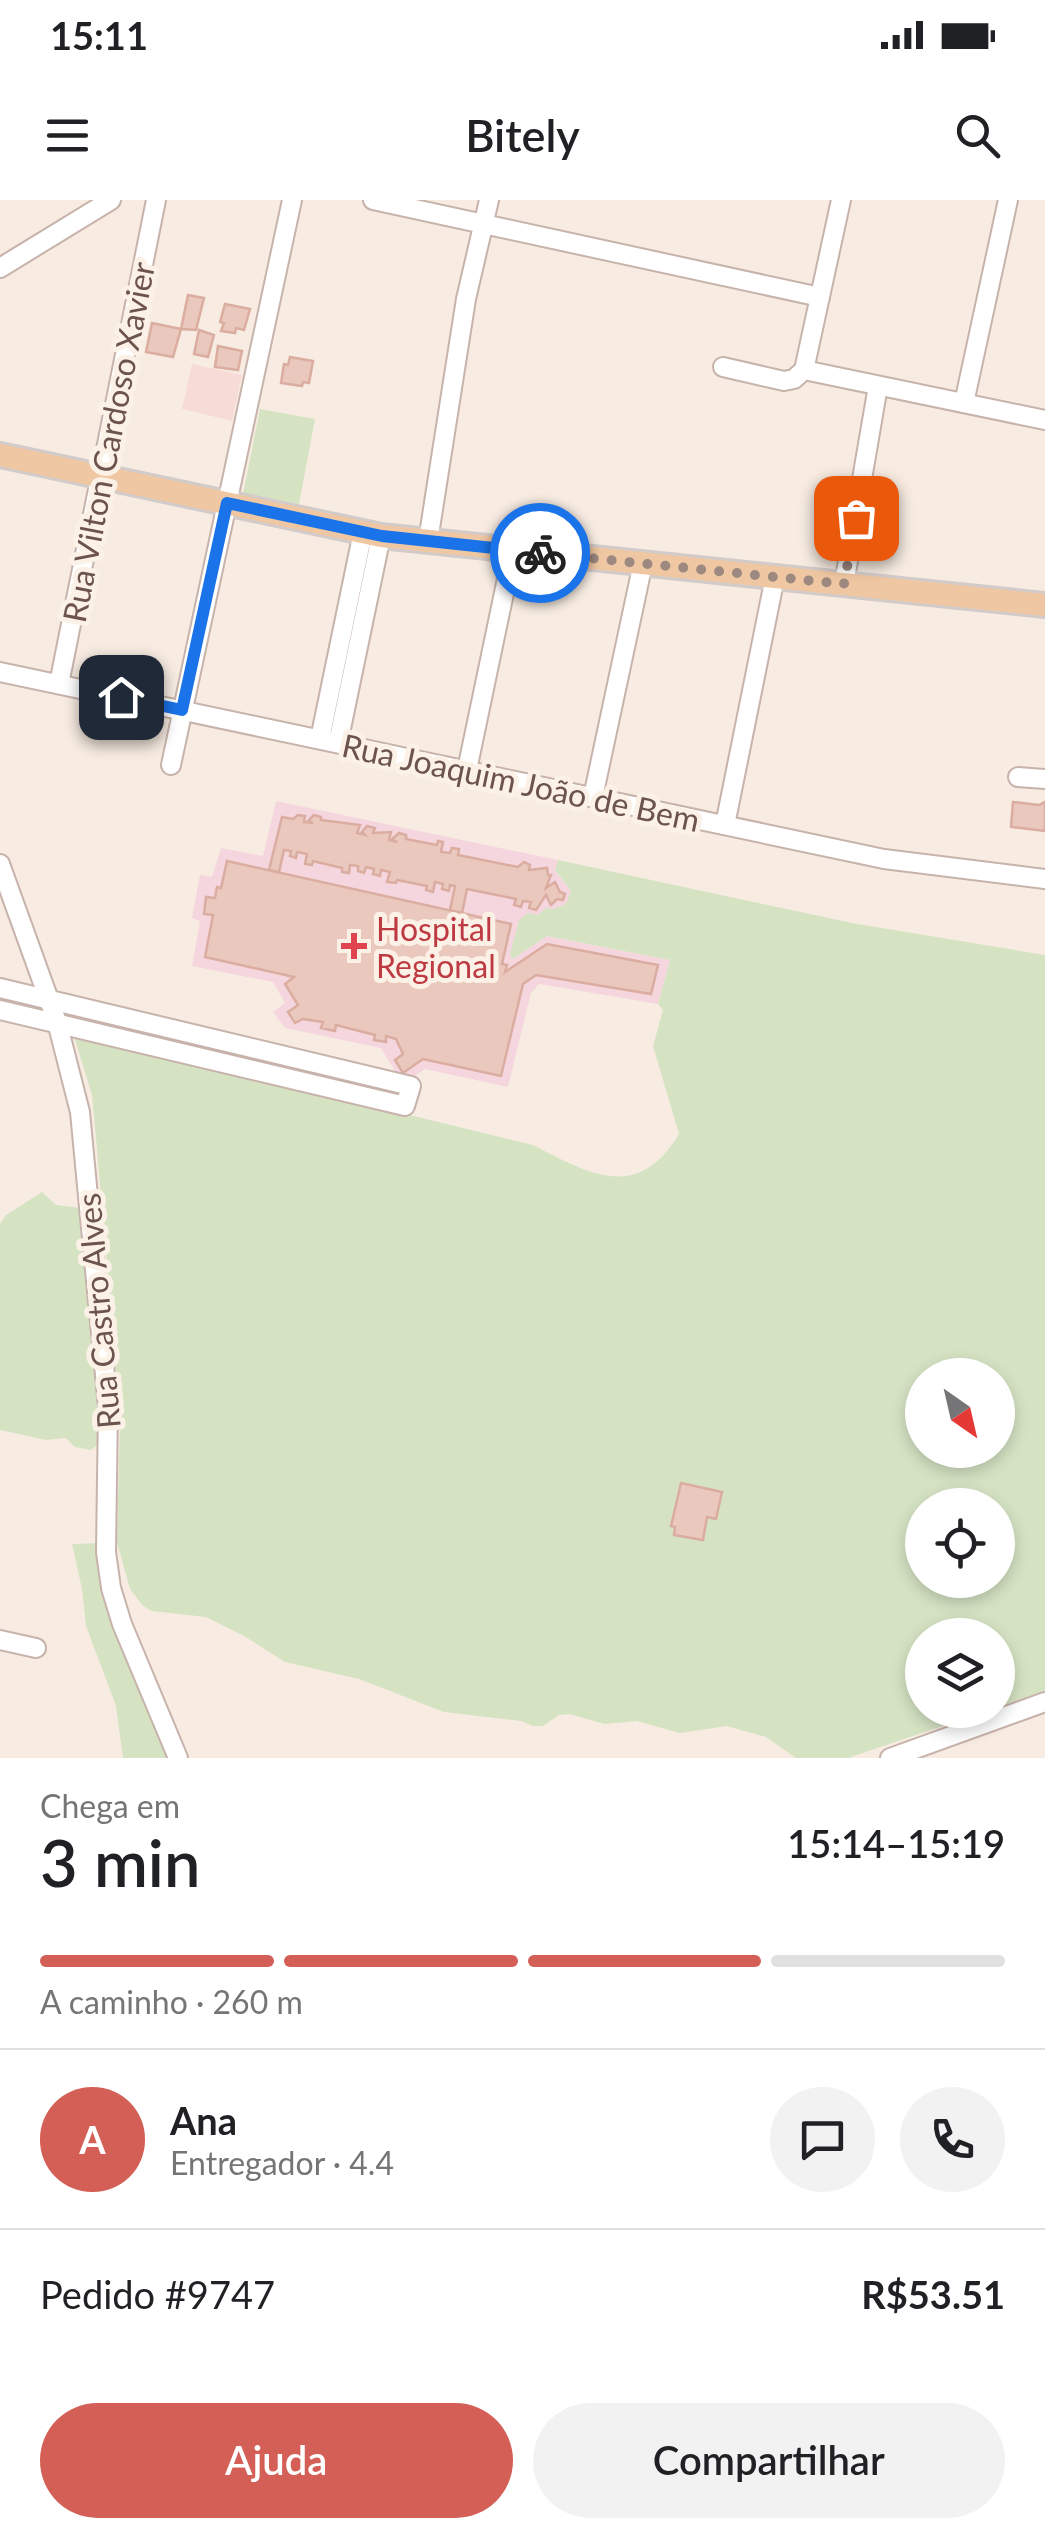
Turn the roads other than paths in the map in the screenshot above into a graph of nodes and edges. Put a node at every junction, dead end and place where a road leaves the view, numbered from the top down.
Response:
1 (111, 200) edge
2 (156, 200) edge
3 (292, 200) edge
4 (373, 200) edge
5 (489, 200) edge
6 (841, 200) edge
7 (1008, 200) edge
8 (483, 224) junction
9 (18, 258) junction
10 (0, 268) edge
11 (0, 283) edge
12 (820, 296) junction
13 (723, 367) dead end
14 (804, 370) junction
15 (878, 386) junction
16 (964, 403) junction
17 (1045, 420) edge
18 (0, 455) edge
19 (101, 477) junction
20 (227, 503) junction
21 (372, 534) junction
22 (428, 541) junction
23 (513, 550) junction
24 (643, 564) junction
25 (774, 577) junction
26 (844, 584) junction
27 (1045, 605) edge
28 (0, 672) edge
29 (59, 684) junction
30 (182, 710) junction
31 (329, 741) junction
32 (171, 764) dead end
33 (467, 770) junction
34 (1018, 777) dead end
35 (1045, 780) edge
36 (593, 797) junction
37 (725, 825) junction
38 (0, 864) edge
39 (1045, 879) edge
40 (0, 988) edge
41 (48, 998) junction
42 (0, 1010) edge
43 (57, 1022) junction
44 (0, 1640) edge
45 (36, 1648) dead end
46 (1045, 1702) edge
47 (178, 1758) edge
48 (890, 1758) edge

1 - 9 street
2 - 19 street, Rua Vilton Cardoso Xavier
3 - 20 street
4 - 8 street
5 - 8 street
6 - 12 street
7 - 16 street
8 - 12 street
8 - 22 street
9 - 10 street
9 - 11 street
12 - 14 street
13 - 14 street
14 - 15 street
15 - 16 street
15 - 26 street
16 - 17 street
18 - 19 main road
19 - 20 main road
19 - 29 street, Rua Vilton Cardoso Xavier
20 - 21 main road
20 - 30 street
21 - 22 main road
21 - 31 street
22 - 23 main road
23 - 24 main road
23 - 33 street
24 - 25 main road
24 - 36 street
25 - 26 main road
25 - 37 street
26 - 27 main road
28 - 29 street, Rua Joaquim João de Bem
29 - 30 street, Rua Joaquim João de Bem
30 - 31 street, Rua Joaquim João de Bem
30 - 32 street
31 - 33 street, Rua Joaquim João de Bem
33 - 36 street, Rua Joaquim João de Bem
34 - 35 street
36 - 37 street, Rua Joaquim João de Bem
37 - 39 street, Rua Joaquim João de Bem
38 - 41 street, Rua Castro Alves
40 - 41 street
41 - 43 street, Rua Castro Alves
41 - 43 street
42 - 43 street
43 - 47 street, Rua Castro Alves
44 - 45 street
46 - 48 street

